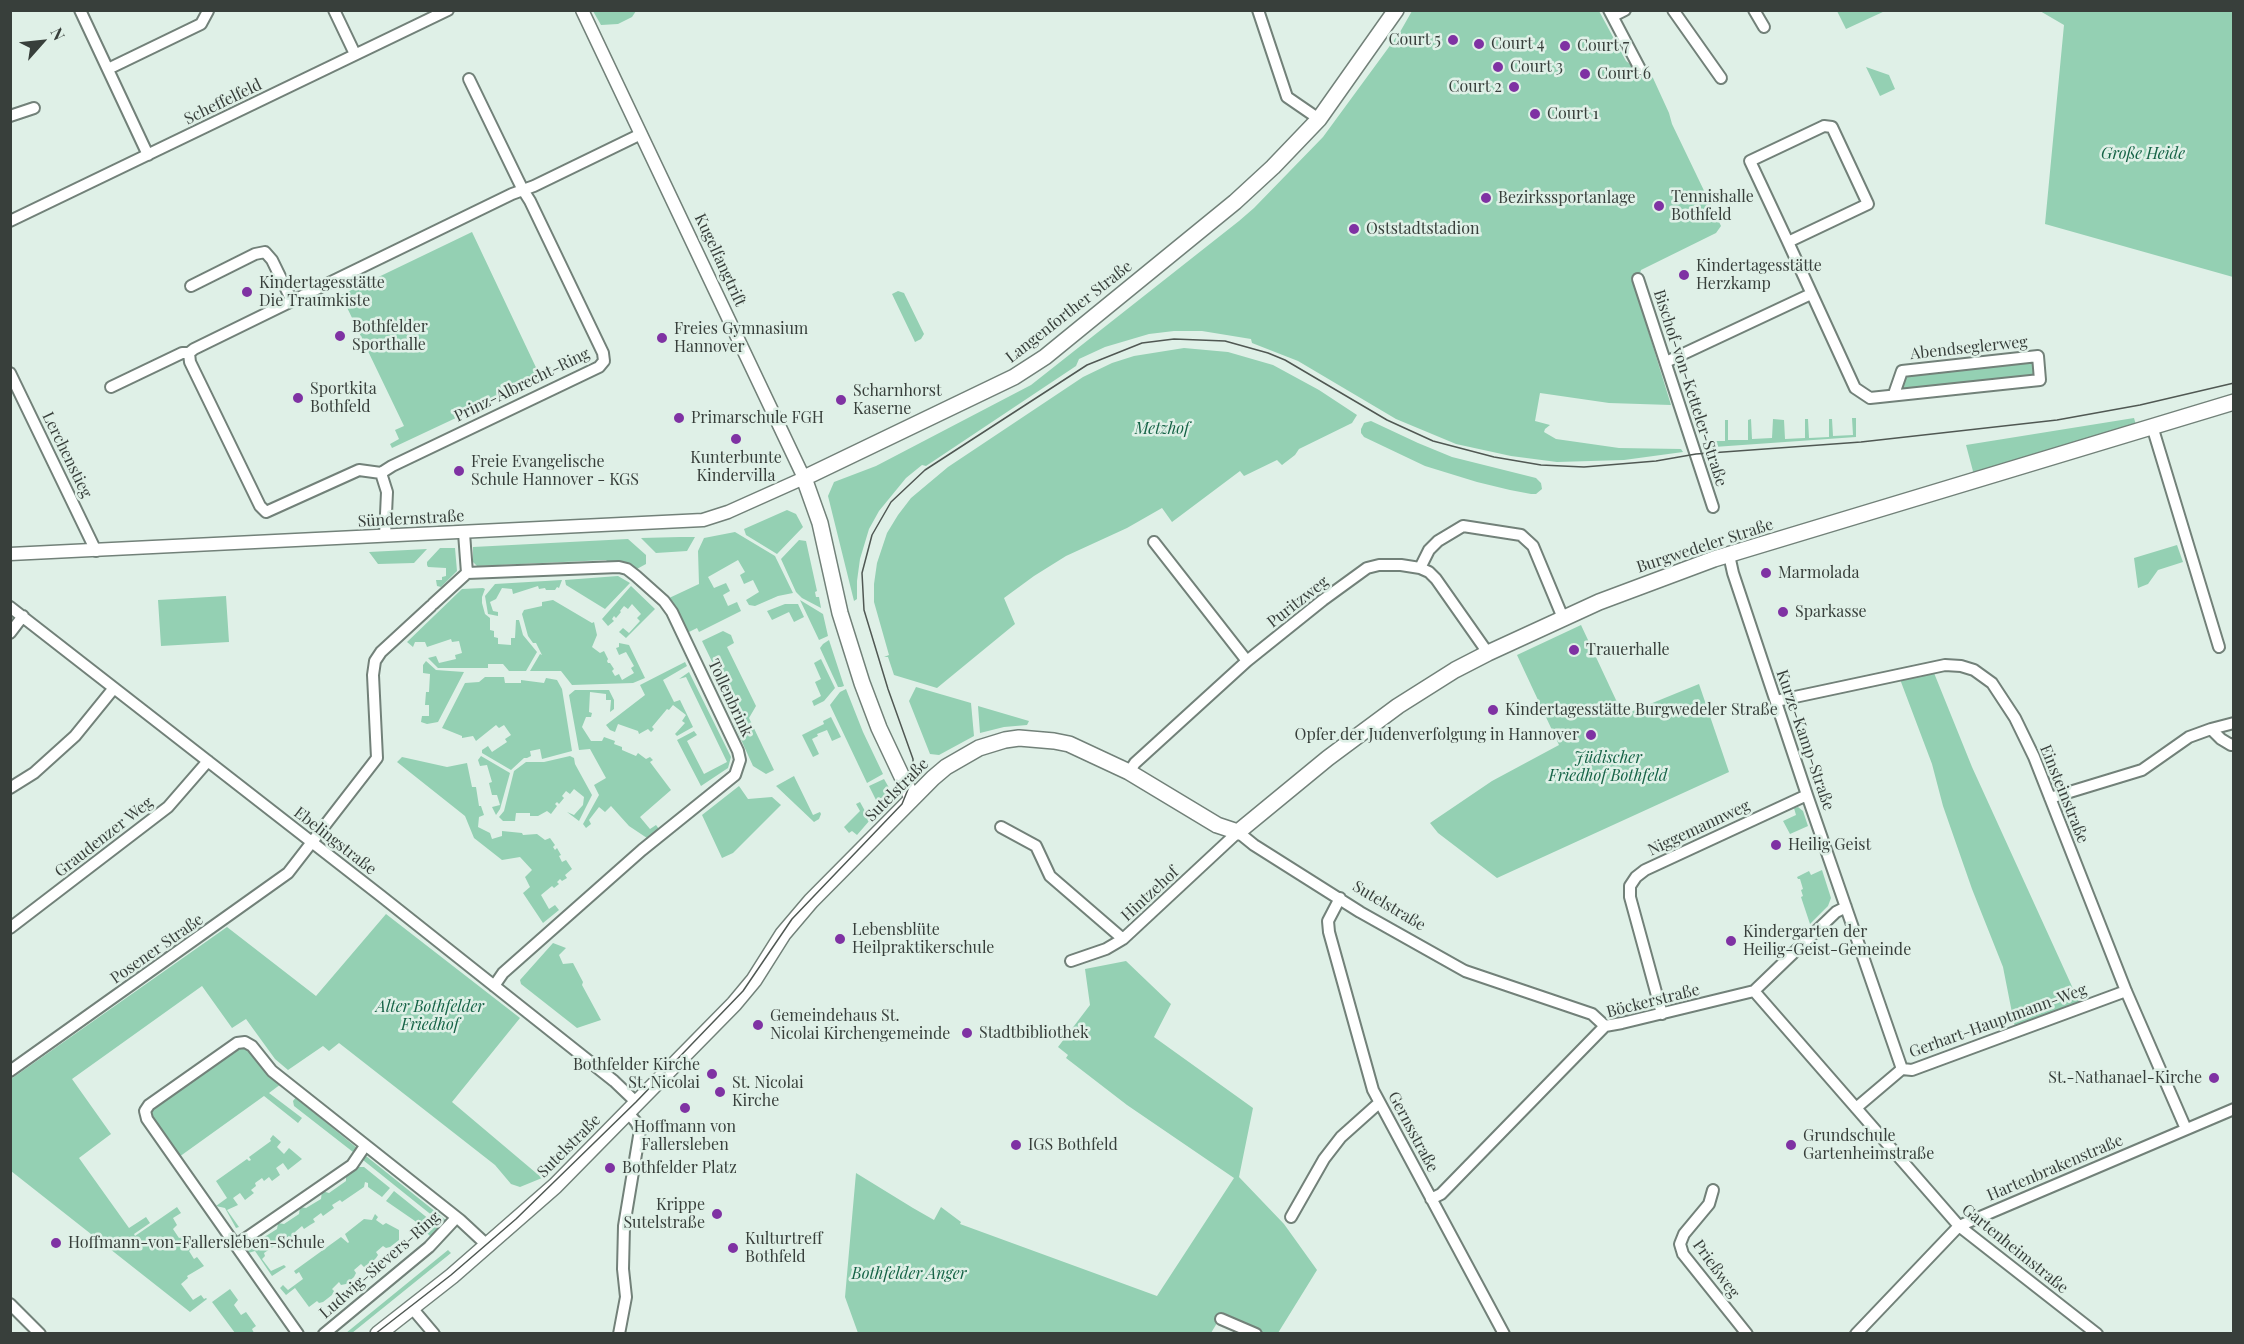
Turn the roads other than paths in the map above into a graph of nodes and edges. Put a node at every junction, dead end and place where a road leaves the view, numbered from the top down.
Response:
1 (80, 10) edge
2 (334, 10) edge
3 (448, 10) edge
4 (582, 10) edge
5 (1258, 10) edge
6 (1396, 10) edge
7 (1625, 10) edge
8 (1673, 10) edge
9 (1754, 10) edge
10 (208, 11) edge
11 (1611, 13) edge
12 (1764, 27) dead end
13 (355, 54) junction
14 (108, 69) junction
15 (1640, 69) dead end
16 (1721, 78) dead end
17 (469, 79) dead end
18 (34, 108) dead end
19 (10, 116) edge
20 (1319, 119) junction
21 (641, 134) junction
22 (148, 155) junction
23 (524, 190) junction
24 (10, 220) edge
25 (1788, 242) junction
26 (1638, 279) dead end
27 (191, 286) dead end
28 (1811, 294) junction
29 (292, 301) junction
30 (189, 353) junction
31 (1666, 362) junction
32 (10, 373) edge
33 (111, 387) dead end
34 (1894, 394) junction
35 (2234, 402) edge
36 (2152, 426) junction
37 (381, 473) junction
38 (804, 478) junction
39 (1713, 507) dead end
40 (464, 533) junction
41 (385, 536) junction
42 (1154, 542) dead end
43 (96, 551) junction
44 (10, 554) edge
45 (1729, 555) junction
46 (1420, 568) junction
47 (467, 573) junction
48 (10, 607) edge
49 (23, 616) junction
50 (1563, 618) junction
51 (10, 633) edge
52 (2219, 646) dead end
53 (1488, 653) junction
54 (1247, 661) junction
55 (114, 688) junction
56 (1776, 701) junction
57 (2234, 723) edge
58 (2211, 729) junction
59 (2234, 744) edge
60 (208, 761) junction
61 (1129, 772) junction
62 (10, 788) edge
63 (1807, 795) junction
64 (912, 798) junction
65 (2050, 798) junction
66 (1001, 827) dead end
67 (1238, 832) junction
68 (312, 843) junction
69 (1340, 898) junction
70 (1846, 907) junction
71 (10, 928) edge
72 (1123, 939) junction
73 (1071, 960) dead end
74 (494, 986) junction
75 (1754, 991) junction
76 (2126, 991) junction
77 (1662, 1014) junction
78 (1605, 1026) junction
79 (1902, 1069) junction
80 (10, 1071) edge
81 (1379, 1103) junction
82 (633, 1108) junction
83 (1856, 1108) junction
84 (2234, 1109) edge
85 (2186, 1129) junction
86 (365, 1146) junction
87 (1713, 1190) dead end
88 (1431, 1199) junction
89 (1291, 1216) dead end
90 (456, 1218) junction
91 (1959, 1226) junction
92 (236, 1245) junction
93 (488, 1246) junction
94 (10, 1304) edge
95 (412, 1308) junction
96 (1221, 1319) dead end
97 (40, 1334) edge
98 (298, 1334) edge
99 (324, 1334) edge
100 (378, 1334) edge
101 (434, 1334) edge
102 (619, 1334) edge
103 (1256, 1334) edge
104 (1504, 1334) edge
105 (1747, 1334) edge
106 (1856, 1334) edge
107 (2097, 1334) edge

1 - 14 street
2 - 13 street
3 - 13 street, Scheffelfeld
4 - 21 street, Kugelfangtrift
5 - 20 street
6 - 20 main road, Langenforther Straße
7 - 11 street
8 - 16 street
9 - 12 street
10 - 14 street
11 - 15 street
13 - 22 street, Scheffelfeld
14 - 22 street
17 - 23 street
18 - 19 street
20 - 38 main road, Langenforther Straße
21 - 23 street
21 - 38 street, Kugelfangtrift
22 - 24 street, Scheffelfeld
23 - 29 street
23 - 37 street, Prinz-Albrecht-Ring
25 - 25 street, Abendseglerweg
25 - 28 street, Abendseglerweg
26 - 31 street, Bischof-von-Ketteler-Straße
27 - 29 street
28 - 31 street
28 - 34 street, Abendseglerweg
29 - 30 street
30 - 33 street
30 - 37 street, Prinz-Albrecht-Ring
31 - 39 street, Bischof-von-Ketteler-Straße
32 - 43 street, Lerchenstieg
34 - 34 street, Abendseglerweg
35 - 36 main road, Burgwedeler Straße
36 - 45 main road, Burgwedeler Straße
36 - 52 street
37 - 41 street
38 - 40 street, Sündernstraße
38 - 64 main road, Kugelfangtrift
40 - 41 street, Sündernstraße
40 - 47 street
41 - 43 street, Sündernstraße
42 - 54 street
43 - 44 street, Sündernstraße
45 - 50 main road, Burgwedeler Straße
45 - 56 street, Kurze-Kamp-Straße
46 - 50 street
46 - 53 street
46 - 54 street, Puritzweg
47 - 68 street
47 - 74 street, Tollenbrink
48 - 49 street, Ebelingstraße
49 - 51 street
49 - 55 street, Ebelingstraße
50 - 53 main road, Burgwedeler Straße
53 - 67 main road, Burgwedeler Straße
54 - 61 street, Puritzweg
55 - 60 street, Ebelingstraße
55 - 62 street
56 - 63 street, Kurze-Kamp-Straße
56 - 65 street, Einsteinstraße
57 - 58 street
58 - 59 street
58 - 65 street
60 - 68 street, Ebelingstraße
60 - 71 street, Graudenzer Weg
61 - 64 main road, Sutelstraße
61 - 67 main road, Sutelstraße
63 - 70 street, Kurze-Kamp-Straße
63 - 77 street, Niggemannweg
64 - 82 main road, Sutelstraße
65 - 76 street, Einsteinstraße
66 - 72 street
67 - 69 street, Sutelstraße
67 - 72 street, Hintzehof
68 - 74 street, Ebelingstraße
68 - 80 street, Posener Straße
69 - 78 street, Sutelstraße
69 - 81 street, Gernsstraße
70 - 75 street, Böckerstraße
70 - 79 street, Kurze-Kamp-Straße
72 - 73 street, Hintzehof
74 - 82 street, Ebelingstraße
75 - 77 street, Böckerstraße
75 - 83 street, Gartenheimstraße
76 - 79 street, Gerhart-Hauptmann-Weg
76 - 85 street, Einsteinstraße
77 - 78 street, Böckerstraße
78 - 88 street, Böckerstraße
79 - 83 street, Gerhart-Hauptmann-Weg
81 - 88 street, Gernsstraße
81 - 89 street
82 - 93 main road, Sutelstraße
82 - 102 street
83 - 91 street, Gartenheimstraße
84 - 85 street, Hartenbrakenstraße
85 - 91 street, Hartenbrakenstraße
86 - 90 street, Ludwig-Sievers-Ring
86 - 92 street
86 - 92 street, Ludwig-Sievers-Ring
87 - 105 street, Prießweg
88 - 104 street, Gernsstraße
90 - 93 street, Ludwig-Sievers-Ring
90 - 99 street, Ludwig-Sievers-Ring
91 - 106 street, Hartenbrakenstraße
91 - 107 street, Gartenheimstraße
92 - 98 street, Ludwig-Sievers-Ring
93 - 95 main road, Sutelstraße
94 - 97 street
95 - 100 main road, Sutelstraße
95 - 101 street
96 - 103 street

